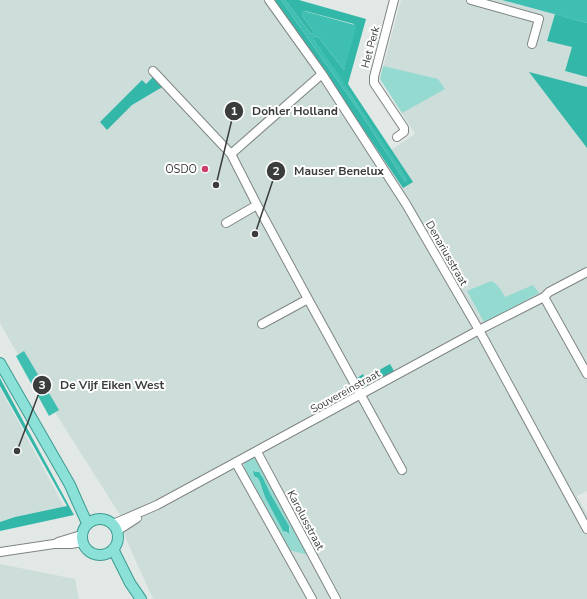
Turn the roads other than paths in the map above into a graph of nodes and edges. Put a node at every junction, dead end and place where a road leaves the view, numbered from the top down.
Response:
1 (269, 0) edge
2 (394, 0) edge
3 (471, 0) edge
4 (532, 44) dead end
5 (153, 71) dead end
6 (322, 74) junction
7 (397, 137) dead end
8 (231, 154) junction
9 (257, 205) junction
10 (226, 223) dead end
11 (587, 272) edge
12 (544, 297) junction
13 (308, 299) junction
14 (262, 324) dead end
15 (478, 330) junction
16 (0, 363) edge
17 (587, 374) edge
18 (361, 395) junction
19 (256, 452) junction
20 (236, 462) junction
21 (402, 470) dead end
22 (91, 521) junction
23 (115, 527) junction
24 (587, 529) edge
25 (82, 539) junction
26 (0, 552) edge
27 (109, 552) junction
28 (141, 599) edge
29 (312, 599) edge
30 (336, 599) edge

1 - 6 street, Denariusstraat
2 - 7 street, Het Perk
3 - 4 street
5 - 8 street
6 - 8 street
6 - 15 street, Denariusstraat
8 - 9 street
9 - 10 street
9 - 13 street
11 - 12 street, Souvereinstraat
12 - 15 street, Souvereinstraat
12 - 17 street
13 - 14 street
13 - 18 street
15 - 18 street, Souvereinstraat
15 - 24 street, Denariusstraat
16 - 22 main road
18 - 19 street, Souvereinstraat
18 - 21 street
19 - 20 street, Souvereinstraat
19 - 30 street, Karolusstraat
20 - 23 street, Souvereinstraat
20 - 29 street
22 - 23 main road
22 - 25 main road
23 - 27 main road
25 - 26 street
25 - 27 main road
27 - 28 main road

